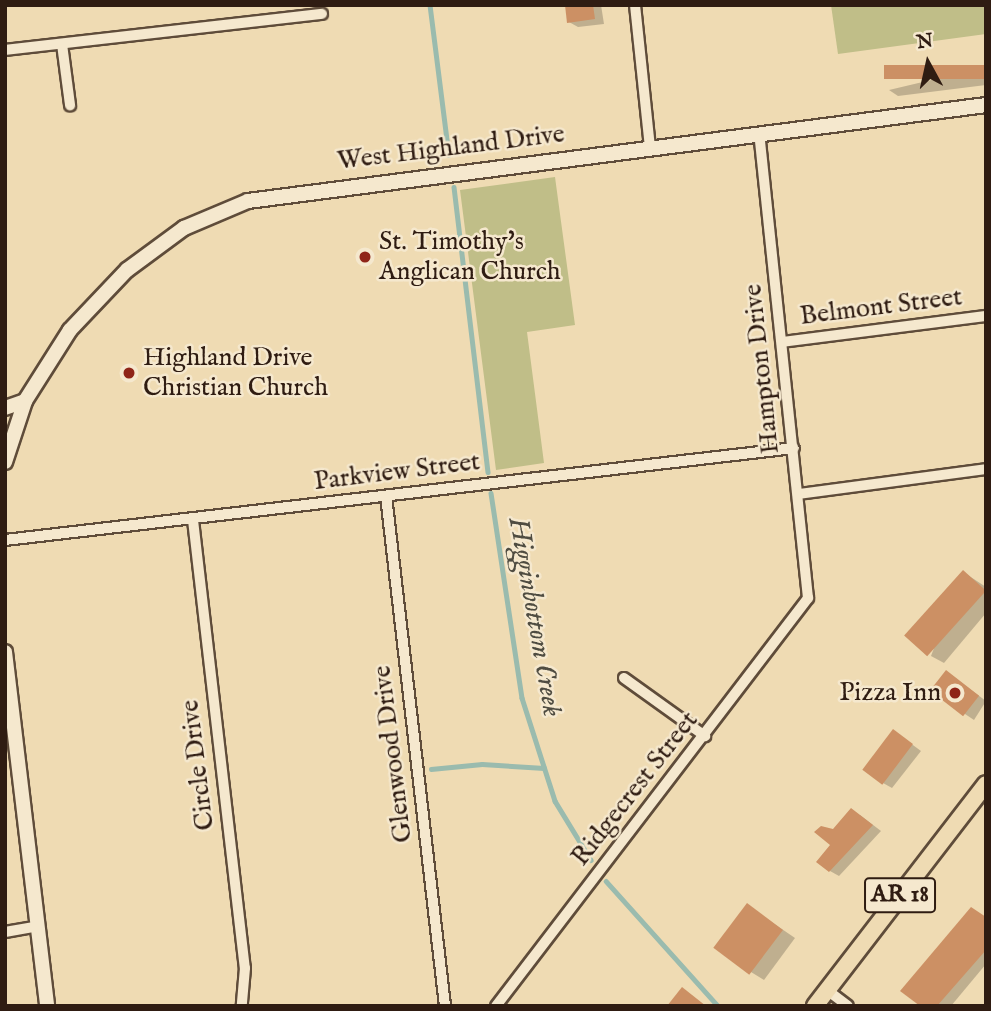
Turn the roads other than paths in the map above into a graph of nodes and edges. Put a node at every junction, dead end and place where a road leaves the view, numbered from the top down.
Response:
1 (635, 5) edge
2 (322, 14) dead end
3 (62, 44) junction
4 (5, 50) edge
5 (70, 105) dead end
6 (986, 105) edge
7 (760, 134) junction
8 (650, 148) junction
9 (986, 316) edge
10 (782, 342) junction
11 (25, 401) junction
12 (5, 408) edge
13 (794, 448) junction
14 (5, 462) edge
15 (986, 469) edge
16 (799, 494) junction
17 (386, 496) junction
18 (192, 520) junction
19 (5, 540) edge
20 (808, 598) joint
21 (5, 652) edge
22 (624, 678) dead end
23 (705, 736) junction
24 (11, 745) edge
25 (986, 784) edge
26 (38, 926) junction
27 (5, 932) edge
28 (827, 990) junction
29 (47, 1006) edge
30 (242, 1006) edge
31 (445, 1006) edge
32 (496, 1006) edge
33 (815, 1006) edge
34 (848, 1006) edge

1 - 8 street
2 - 3 street
3 - 4 street
3 - 5 street
6 - 7 street, West Highland Drive
7 - 8 street, West Highland Drive
7 - 10 street, Hampton Drive
8 - 11 street, West Highland Drive
9 - 10 street, Belmont Street
10 - 13 street, Hampton Drive
11 - 12 street
11 - 14 street, West Highland Drive
13 - 16 street, Hampton Drive
13 - 17 street, Parkview Street
15 - 16 street
16 - 20 street, Hampton Drive
17 - 18 street, Parkview Street
17 - 31 street, Glenwood Drive
18 - 19 street, Parkview Street
18 - 30 street, Circle Drive
20 - 23 street, Ridgecrest Street
21 - 24 street
22 - 23 street
23 - 32 street, Ridgecrest Street
24 - 26 street
25 - 28 main road, AR 18
26 - 27 street
26 - 29 street
28 - 33 main road, AR 18
28 - 34 street

